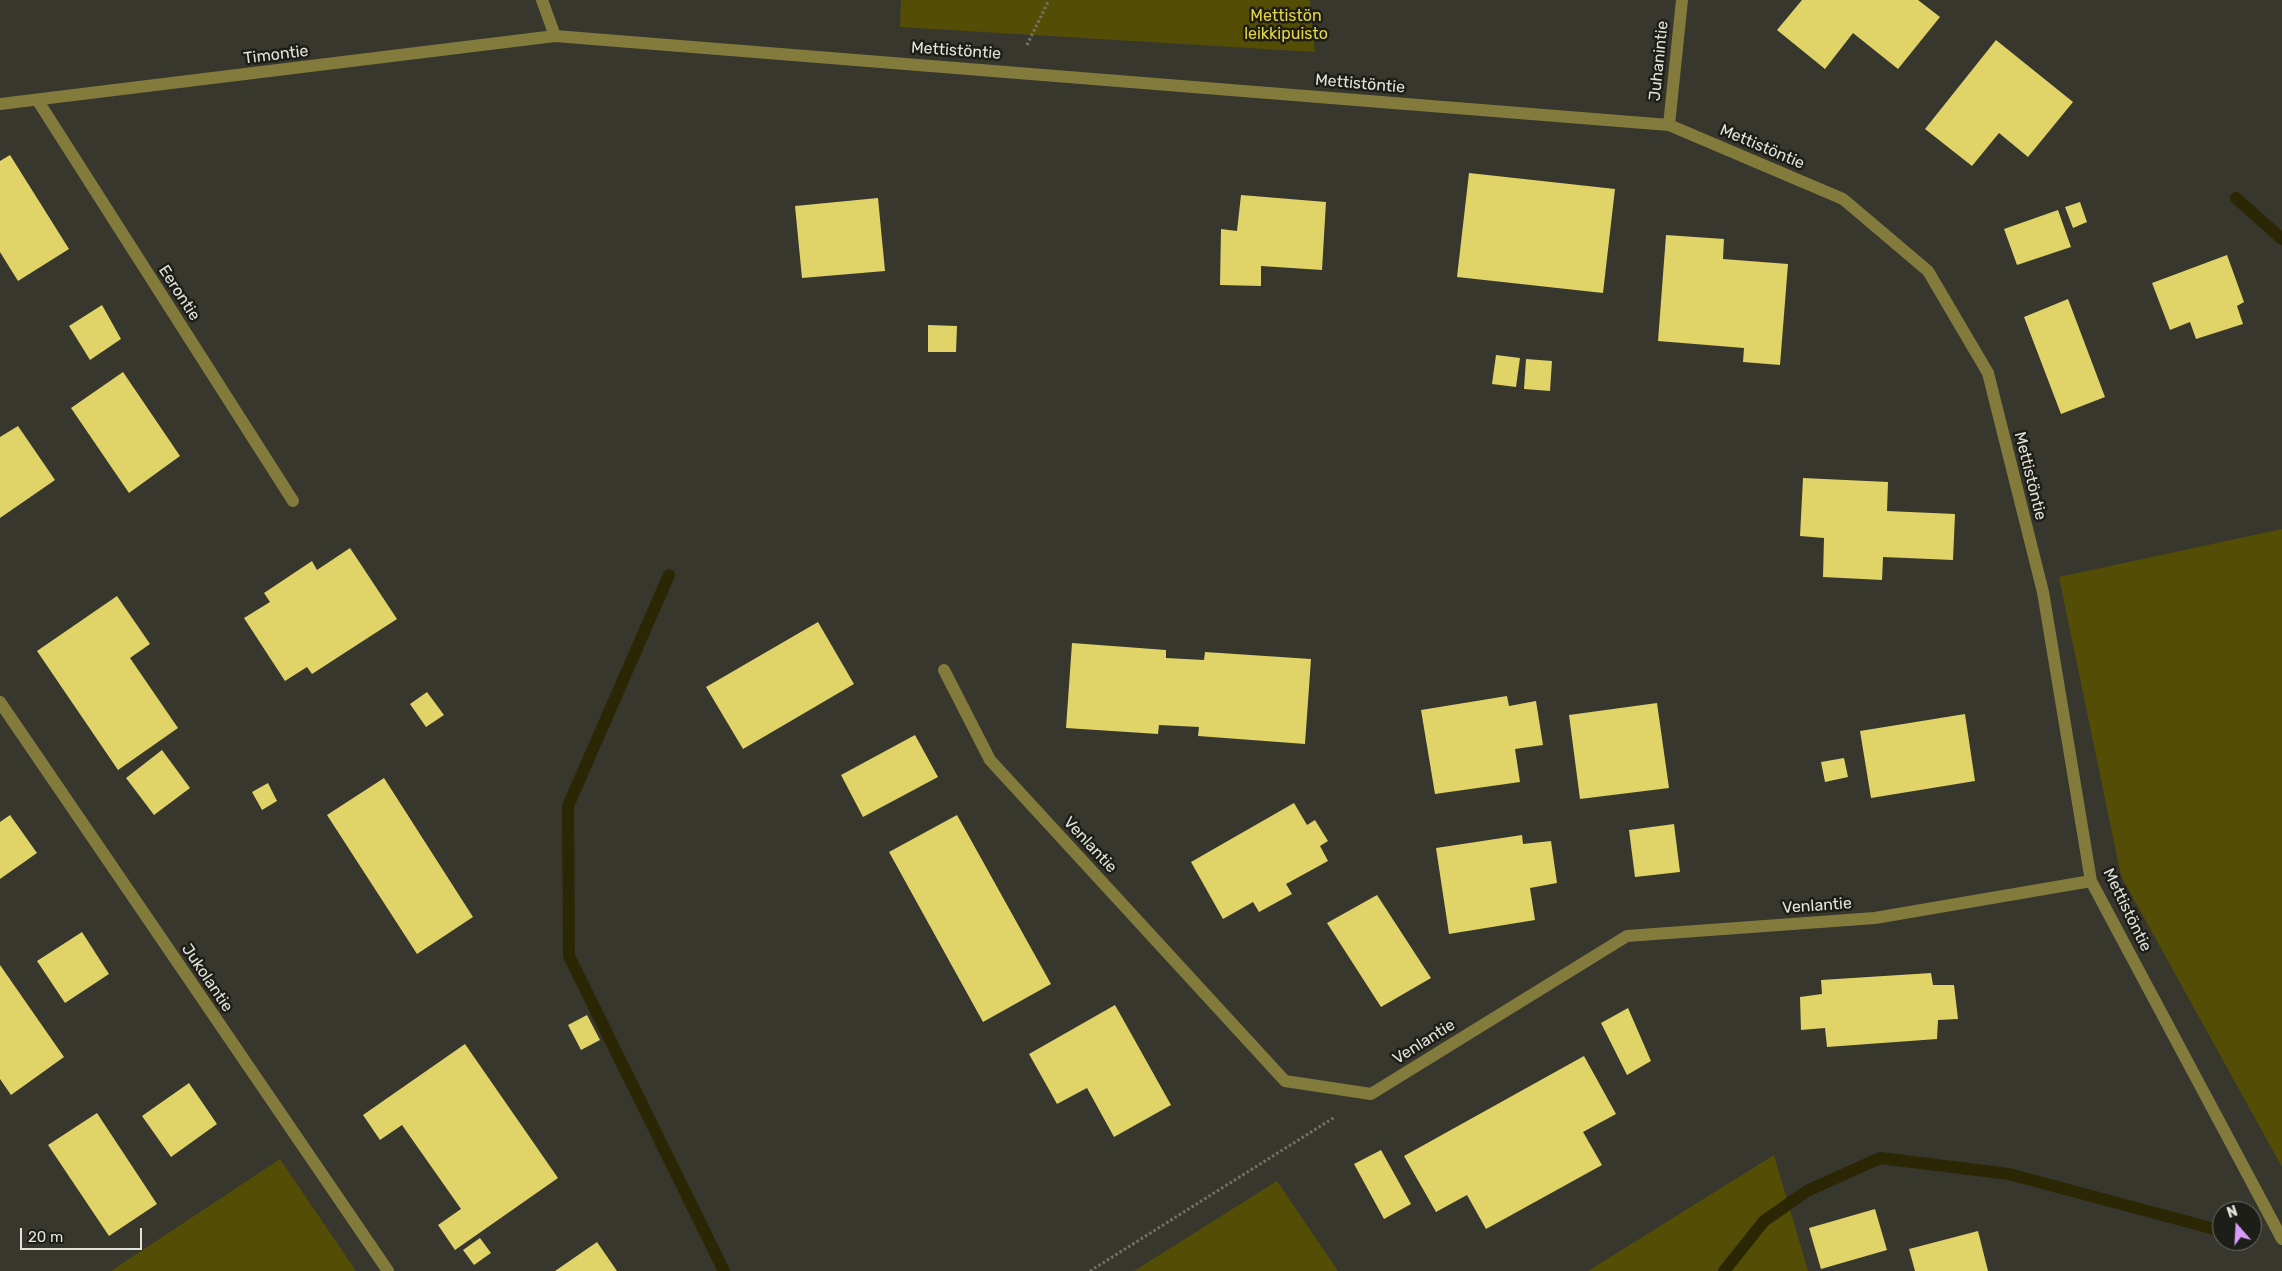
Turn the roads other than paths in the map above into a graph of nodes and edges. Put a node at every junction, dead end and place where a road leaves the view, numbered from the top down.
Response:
1 (542, 0) edge
2 (1682, 0) edge
3 (555, 36) junction
4 (38, 101) junction
5 (0, 104) edge
6 (1669, 125) junction
7 (293, 501) dead end
8 (944, 670) dead end
9 (0, 702) edge
10 (2091, 881) junction
11 (2282, 1240) edge
12 (388, 1271) edge

1 - 3 street
2 - 6 street, Juhanintie
3 - 4 street, Timontie
3 - 6 street, Mettistöntie
4 - 5 street, Timontie
4 - 7 street, Eerontie
6 - 10 street, Mettistöntie
8 - 10 street, Venlantie
9 - 12 street, Jukolantie
10 - 11 street, Mettistöntie

